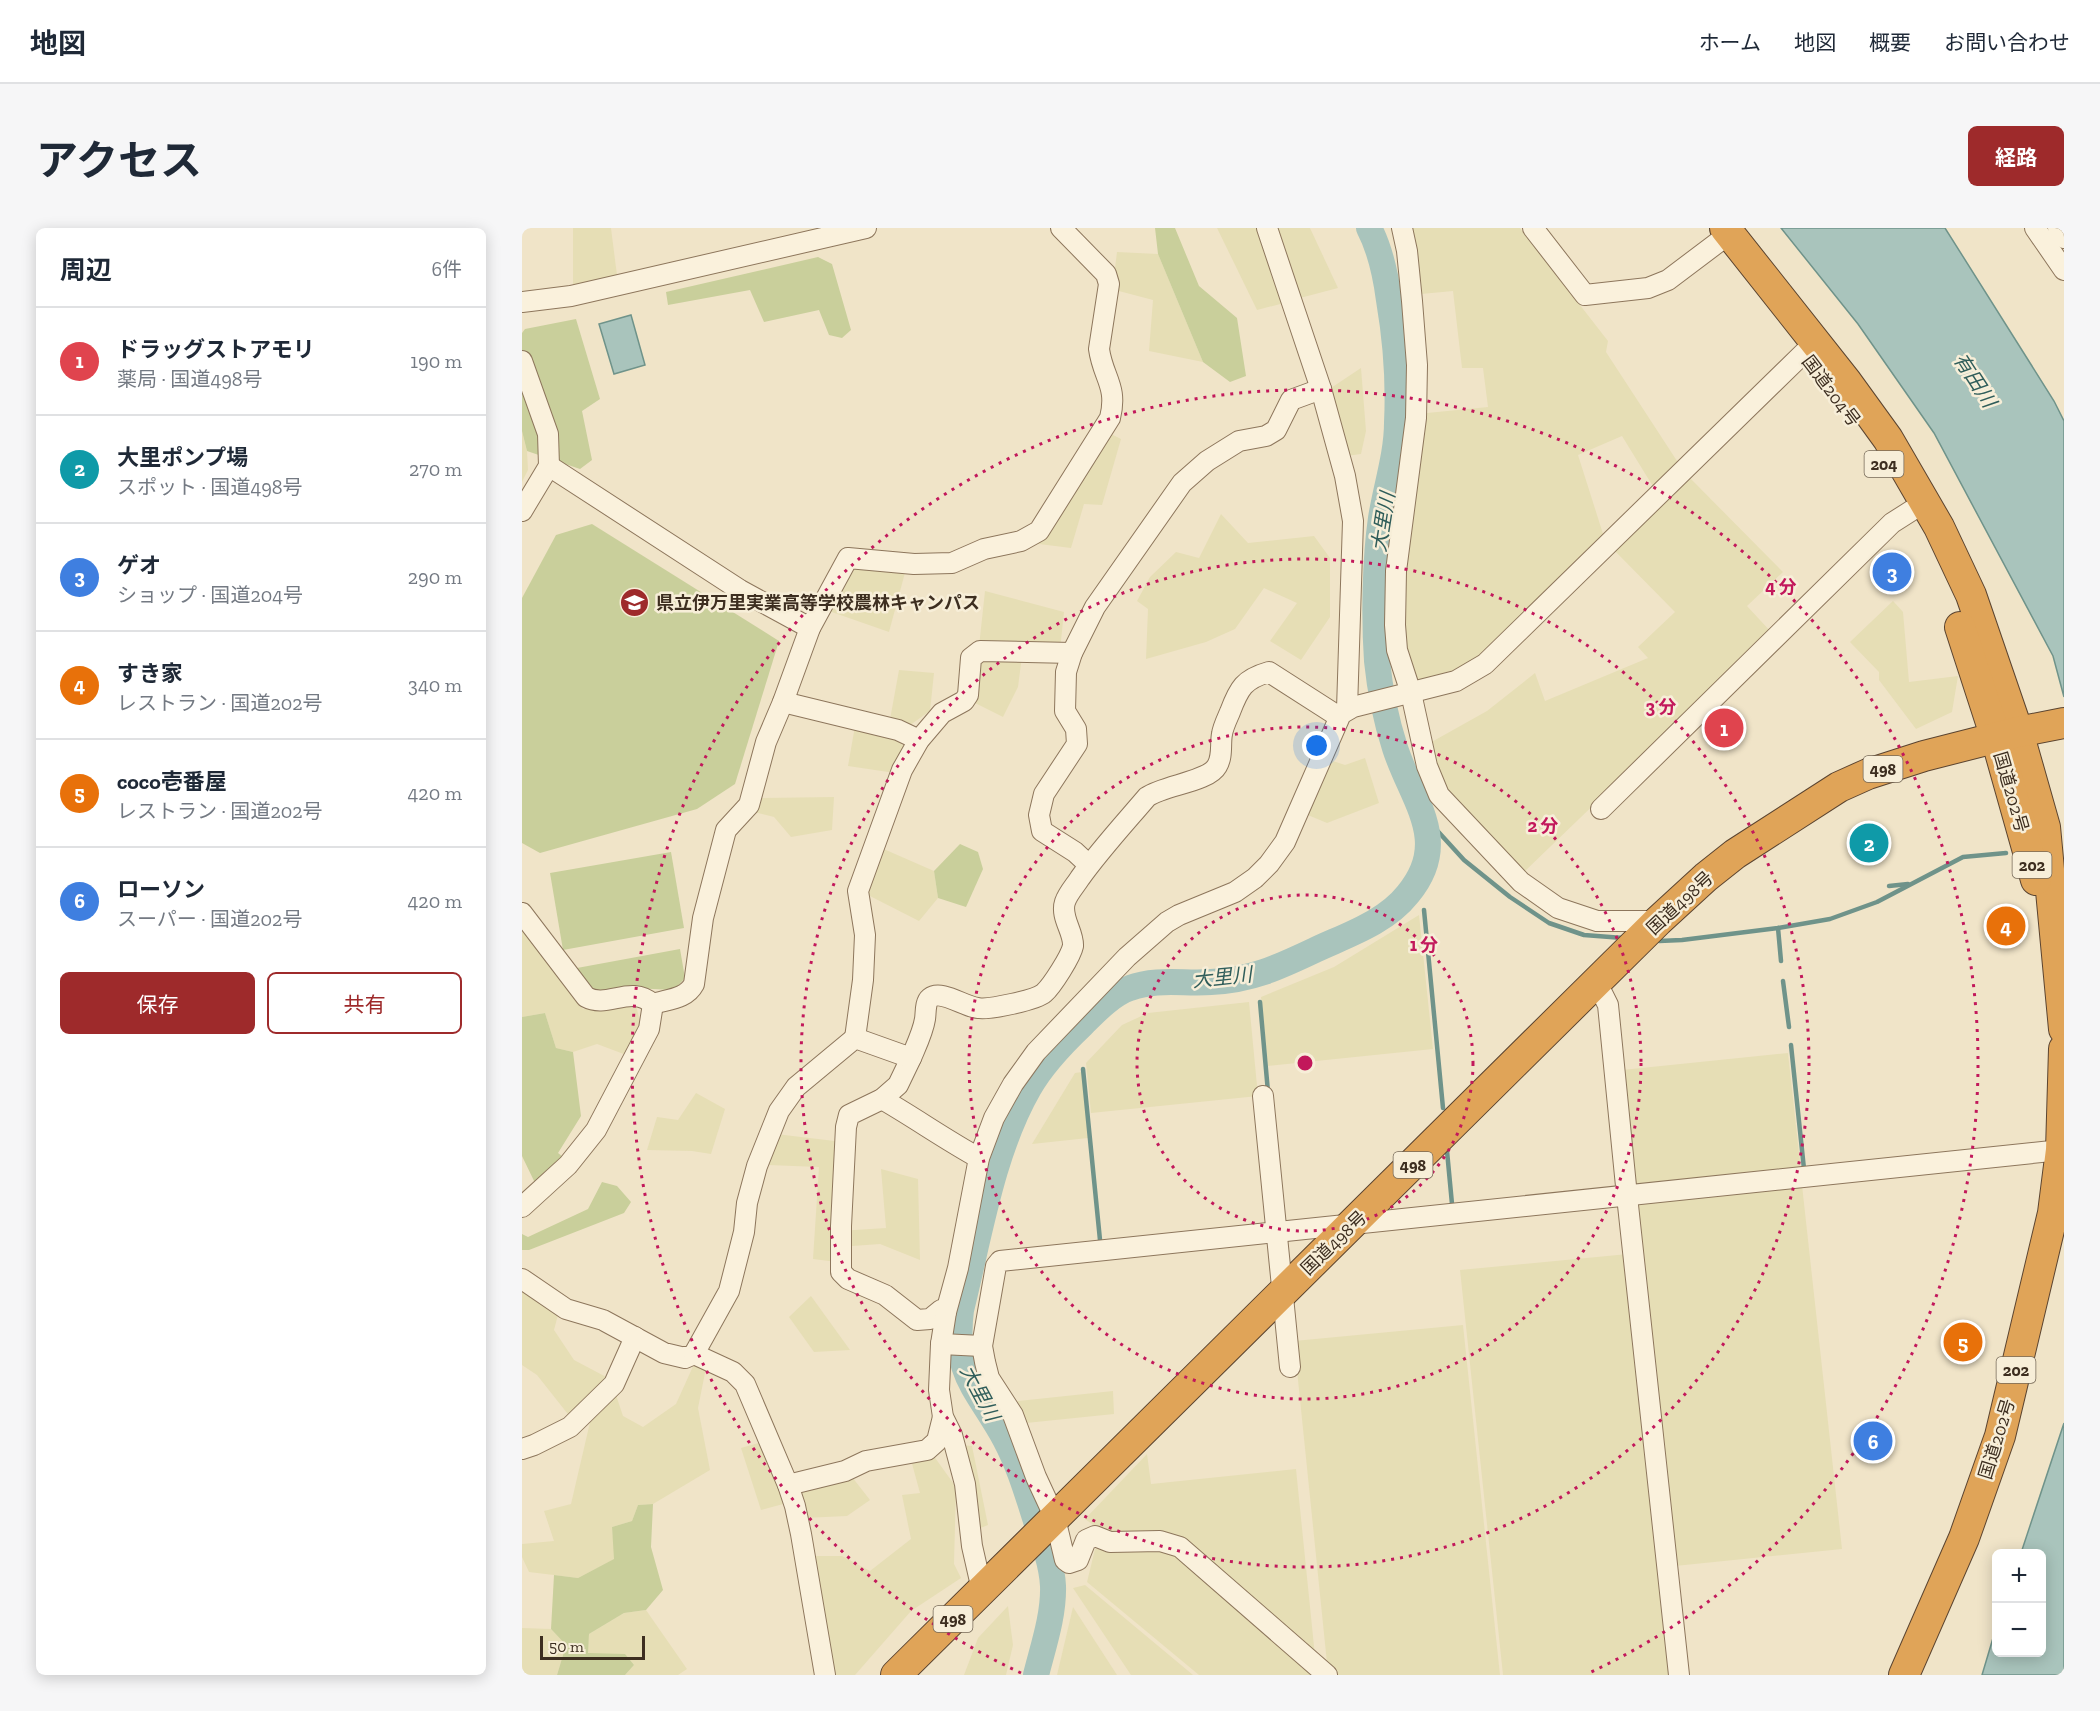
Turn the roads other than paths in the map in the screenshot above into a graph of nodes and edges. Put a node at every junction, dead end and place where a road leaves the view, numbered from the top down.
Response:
1 (866, 228) edge
2 (1061, 228) edge
3 (1267, 228) edge
4 (1402, 228) edge
5 (1533, 228) edge
6 (2035, 228) edge
7 (2058, 228) edge
8 (1719, 233) edge
9 (2064, 238) edge
10 (2064, 270) edge
11 (522, 302) edge
12 (1808, 347) junction
13 (522, 361) edge
14 (1321, 389) junction
15 (549, 466) junction
16 (1918, 506) junction
17 (522, 512) edge
18 (810, 628) junction
19 (1072, 653) junction
20 (1411, 693) junction
21 (783, 702) junction
22 (1347, 710) junction
23 (919, 740) junction
24 (2032, 740) edge
25 (1601, 809) dead end
26 (1089, 865) junction
27 (522, 913) edge
28 (1658, 921) junction
29 (1597, 983) junction
30 (653, 1004) junction
31 (2064, 1029) edge
32 (855, 1038) junction
33 (2064, 1049) edge
34 (911, 1058) junction
35 (1263, 1096) dead end
36 (882, 1099) junction
37 (2061, 1150) junction
38 (979, 1158) junction
39 (1627, 1196) junction
40 (522, 1207) edge
41 (1354, 1223) junction
42 (1276, 1231) junction
43 (522, 1279) edge
44 (1283, 1293) junction
45 (946, 1311) junction
46 (635, 1337) junction
47 (941, 1344) junction
48 (982, 1346) junction
49 (694, 1354) junction
50 (1290, 1367) dead end
51 (944, 1417) junction
52 (522, 1449) edge
53 (788, 1485) junction
54 (1055, 1518) junction
55 (982, 1590) junction
56 (825, 1675) edge
57 (896, 1675) edge
58 (1328, 1675) edge
59 (1678, 1675) edge
60 (1904, 1675) edge

1 - 11 street
2 - 18 street
3 - 14 street
4 - 20 street
5 - 8 street
6 - 10 street
7 - 9 street
8 - 12 highway, 国道204号 / 204
12 - 16 highway, 国道204号 / 204
12 - 20 street
13 - 15 street
14 - 19 street
14 - 22 street
15 - 17 street
15 - 18 street
16 - 24 highway, 国道204号 / 204
16 - 25 street
18 - 21 street
19 - 23 street
19 - 26 street
20 - 22 street
20 - 28 street
21 - 23 street
21 - 30 street
22 - 26 street
22 - 38 street
23 - 32 street
24 - 28 highway, 国道498号 / 498
24 - 31 highway, 国道202号 / 202
26 - 34 street
27 - 30 street
28 - 29 highway, 国道498号 / 498
29 - 39 street
29 - 41 highway, 国道498号 / 498
30 - 40 street
32 - 34 street
32 - 49 street
33 - 37 highway, 国道202号 / 202
34 - 36 street
35 - 42 street
36 - 38 street
36 - 45 street
37 - 39 street
37 - 60 highway, 国道202号 / 202
38 - 45 street
39 - 41 street
39 - 59 street
41 - 42 street
41 - 44 highway, 国道498号 / 498
42 - 44 street
42 - 48 street
43 - 46 street
44 - 50 street
44 - 54 highway, 国道498号 / 498
45 - 47 street
46 - 49 street
46 - 52 street
47 - 48 street
47 - 51 street
48 - 54 street
49 - 53 street
51 - 53 street
51 - 55 street
53 - 56 street
54 - 55 highway, 国道498号 / 498
54 - 58 street
55 - 57 highway, 国道498号 / 498

